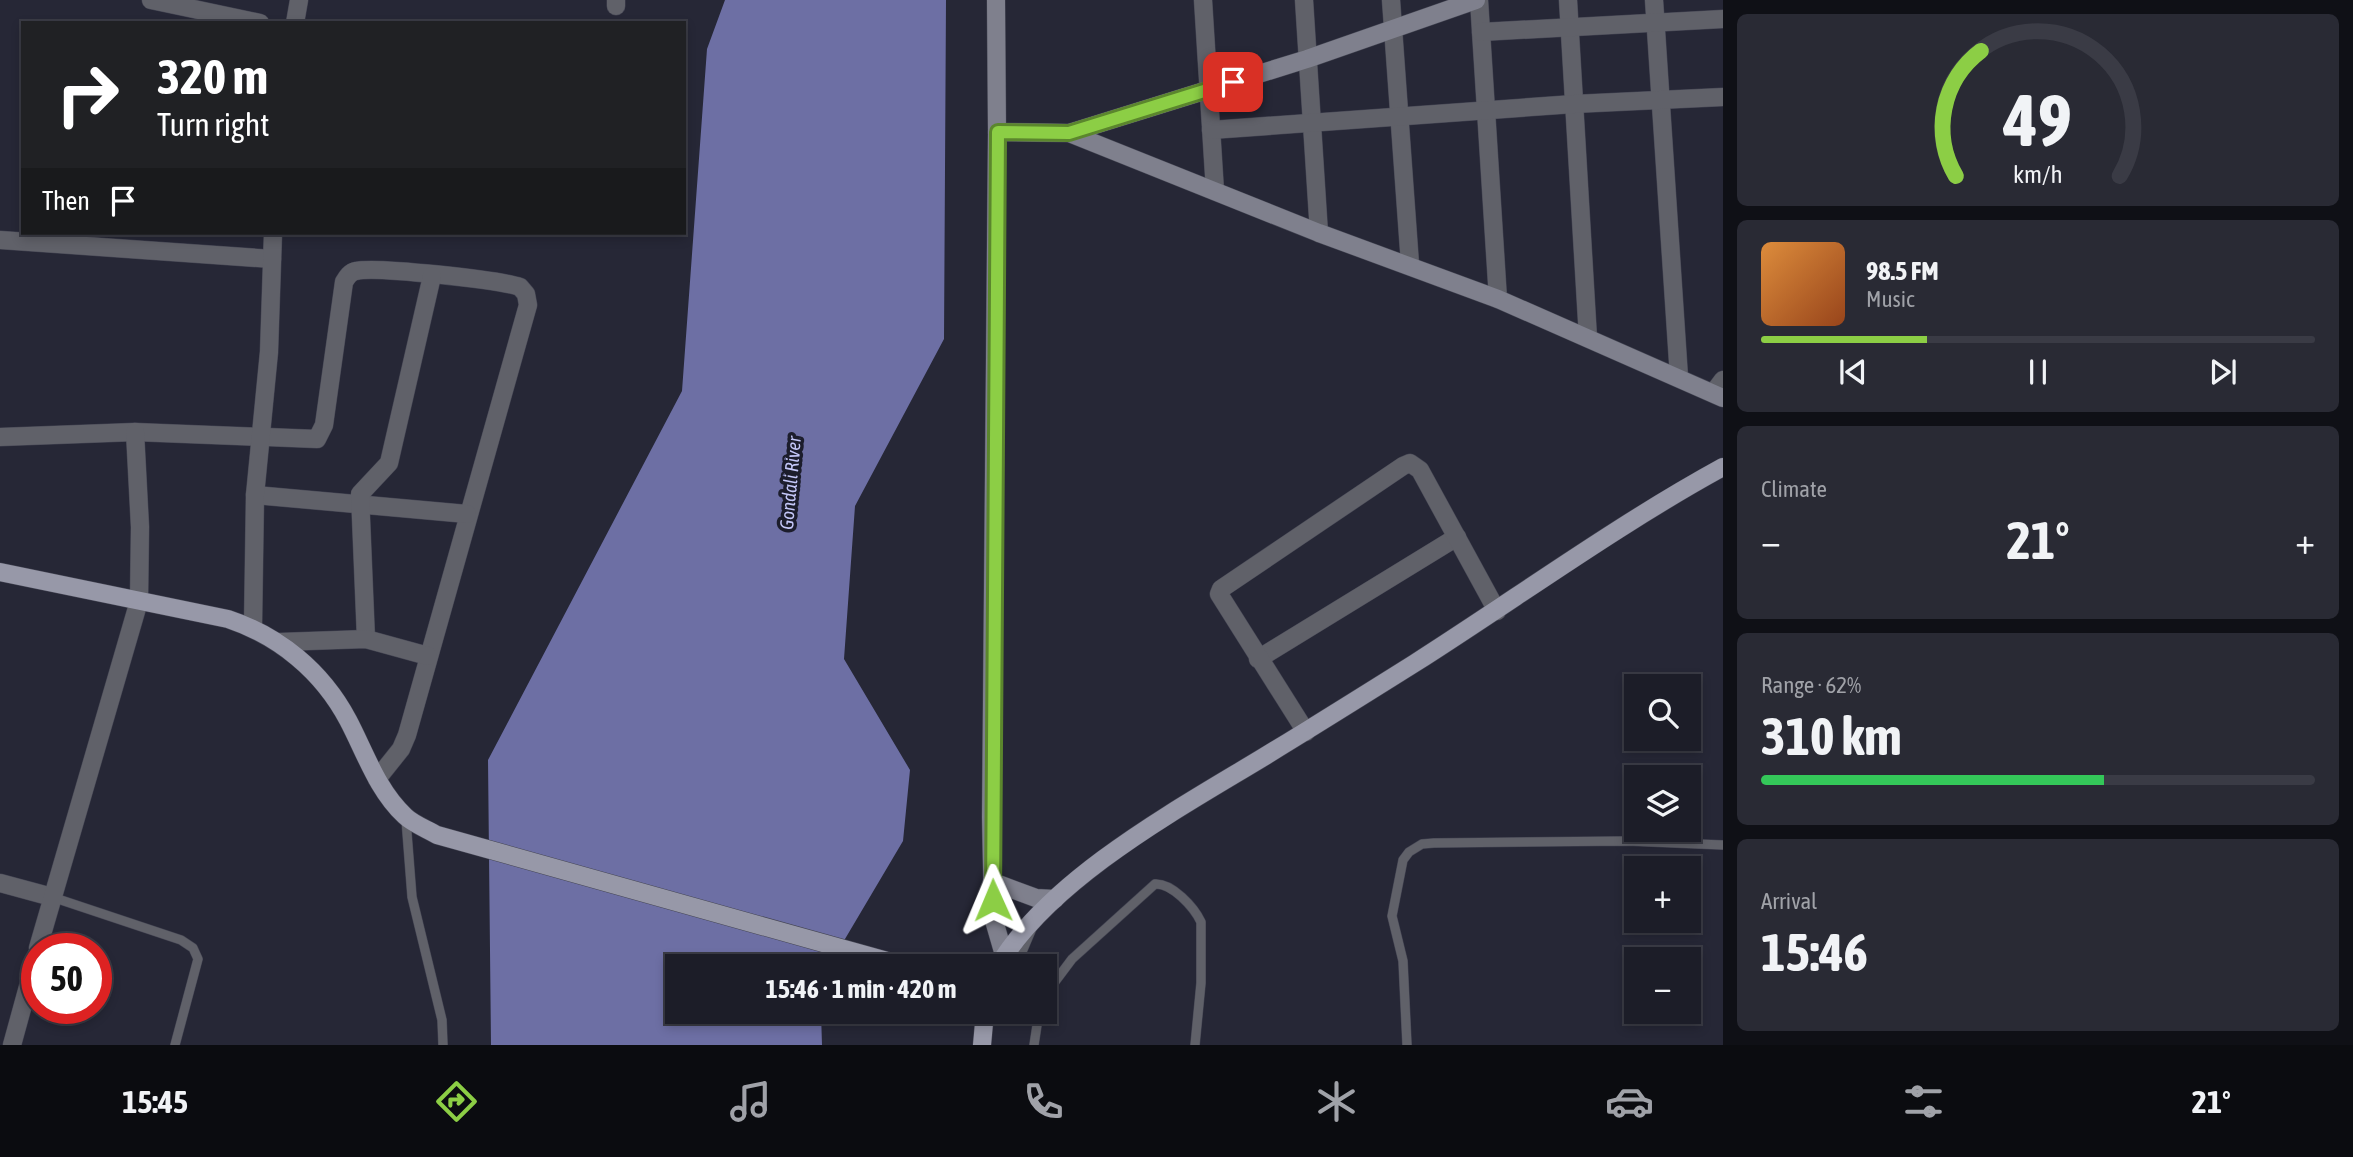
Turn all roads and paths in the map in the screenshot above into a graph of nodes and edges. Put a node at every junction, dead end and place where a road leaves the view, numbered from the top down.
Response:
1 (151, 0) edge
2 (299, 0) edge
3 (996, 0) edge
4 (1203, 0) edge
5 (1304, 0) edge
6 (1391, 0) edge
7 (1478, 0) edge
8 (1569, 0) edge
9 (1654, 0) edge
10 (1723, 19) edge
11 (251, 21) edge
12 (295, 21) edge
13 (1656, 25) junction
14 (1570, 28) junction
15 (1394, 30) junction
16 (1481, 32) junction
17 (1307, 59) junction
18 (1208, 90) junction
19 (1723, 97) edge
20 (1662, 99) junction
21 (1574, 104) junction
22 (1485, 111) junction
23 (1398, 116) junction
24 (1311, 122) junction
25 (1211, 130) junction
26 (998, 132) junction
27 (1069, 133) junction
28 (1215, 191) junction
29 (1319, 233) junction
30 (273, 235) edge
31 (0, 240) edge
32 (272, 259) junction
33 (1410, 264) junction
34 (432, 276) junction
35 (1498, 299) junction
36 (1588, 338) junction
37 (1679, 377) junction
38 (1720, 390) edge
39 (135, 432) junction
40 (0, 437) edge
41 (260, 438) junction
42 (1723, 467) edge
43 (255, 495) junction
44 (359, 504) junction
45 (467, 514) junction
46 (1457, 537) junction
47 (0, 572) edge
48 (139, 601) junction
49 (1497, 611) junction
50 (253, 627) junction
51 (366, 639) junction
52 (280, 642) junction
53 (428, 656) junction
54 (1258, 659) junction
55 (1306, 732) junction
56 (377, 779) junction
57 (406, 818) junction
58 (1723, 845) edge
59 (993, 882) junction
60 (0, 883) edge
61 (52, 897) junction
62 (1055, 899) junction
63 (42, 933) edge
64 (862, 954) edge
65 (1004, 954) edge
66 (1011, 954) edge
67 (1057, 979) edge
68 (21, 1012) edge
69 (984, 1024) edge
70 (1037, 1024) edge
71 (12, 1045) edge
72 (175, 1045) edge
73 (443, 1045) edge
74 (982, 1045) edge
75 (1034, 1045) edge
76 (1195, 1045) edge
77 (1407, 1045) edge

1 - 11 street
2 - 12 street
3 - 26 street
4 - 18 street
5 - 17 street
6 - 15 street
7 - 15 street
7 - 16 street
8 - 14 street
9 - 13 street
10 - 13 street
13 - 14 street
13 - 20 street
14 - 16 street
14 - 21 street
15 - 17 street
15 - 23 street
16 - 22 street
17 - 18 street
17 - 24 street
18 - 25 street
18 - 27 street
19 - 20 street
20 - 21 street
20 - 37 street
21 - 22 street
21 - 36 street
22 - 23 street
22 - 35 street
23 - 24 street
23 - 33 street
24 - 25 street
24 - 29 street
25 - 28 street
26 - 27 street
26 - 59 street
27 - 28 street
28 - 29 street
29 - 33 street
30 - 32 street
31 - 32 street
32 - 41 street
33 - 35 street
34 - 41 street
34 - 44 street
34 - 45 street
35 - 36 street
36 - 37 street
37 - 38 street
39 - 40 street
39 - 41 street
39 - 48 street
41 - 43 street
42 - 49 main road
43 - 44 street
43 - 50 street
44 - 45 street
44 - 51 street
45 - 53 street
46 - 49 street
46 - 54 street
46 - 54 street
47 - 48 main road
48 - 50 main road
48 - 61 street
49 - 55 main road
50 - 52 main road
51 - 52 street
51 - 53 street
52 - 56 main road
53 - 56 street
54 - 55 street
55 - 62 main road
56 - 57 main road
57 - 64 main road
57 - 73 lane
58 - 77 lane
59 - 62 street
59 - 65 street
60 - 61 street
61 - 63 street
61 - 72 lane
62 - 66 main road
67 - 76 lane
68 - 71 street
69 - 74 main road
70 - 75 lane

